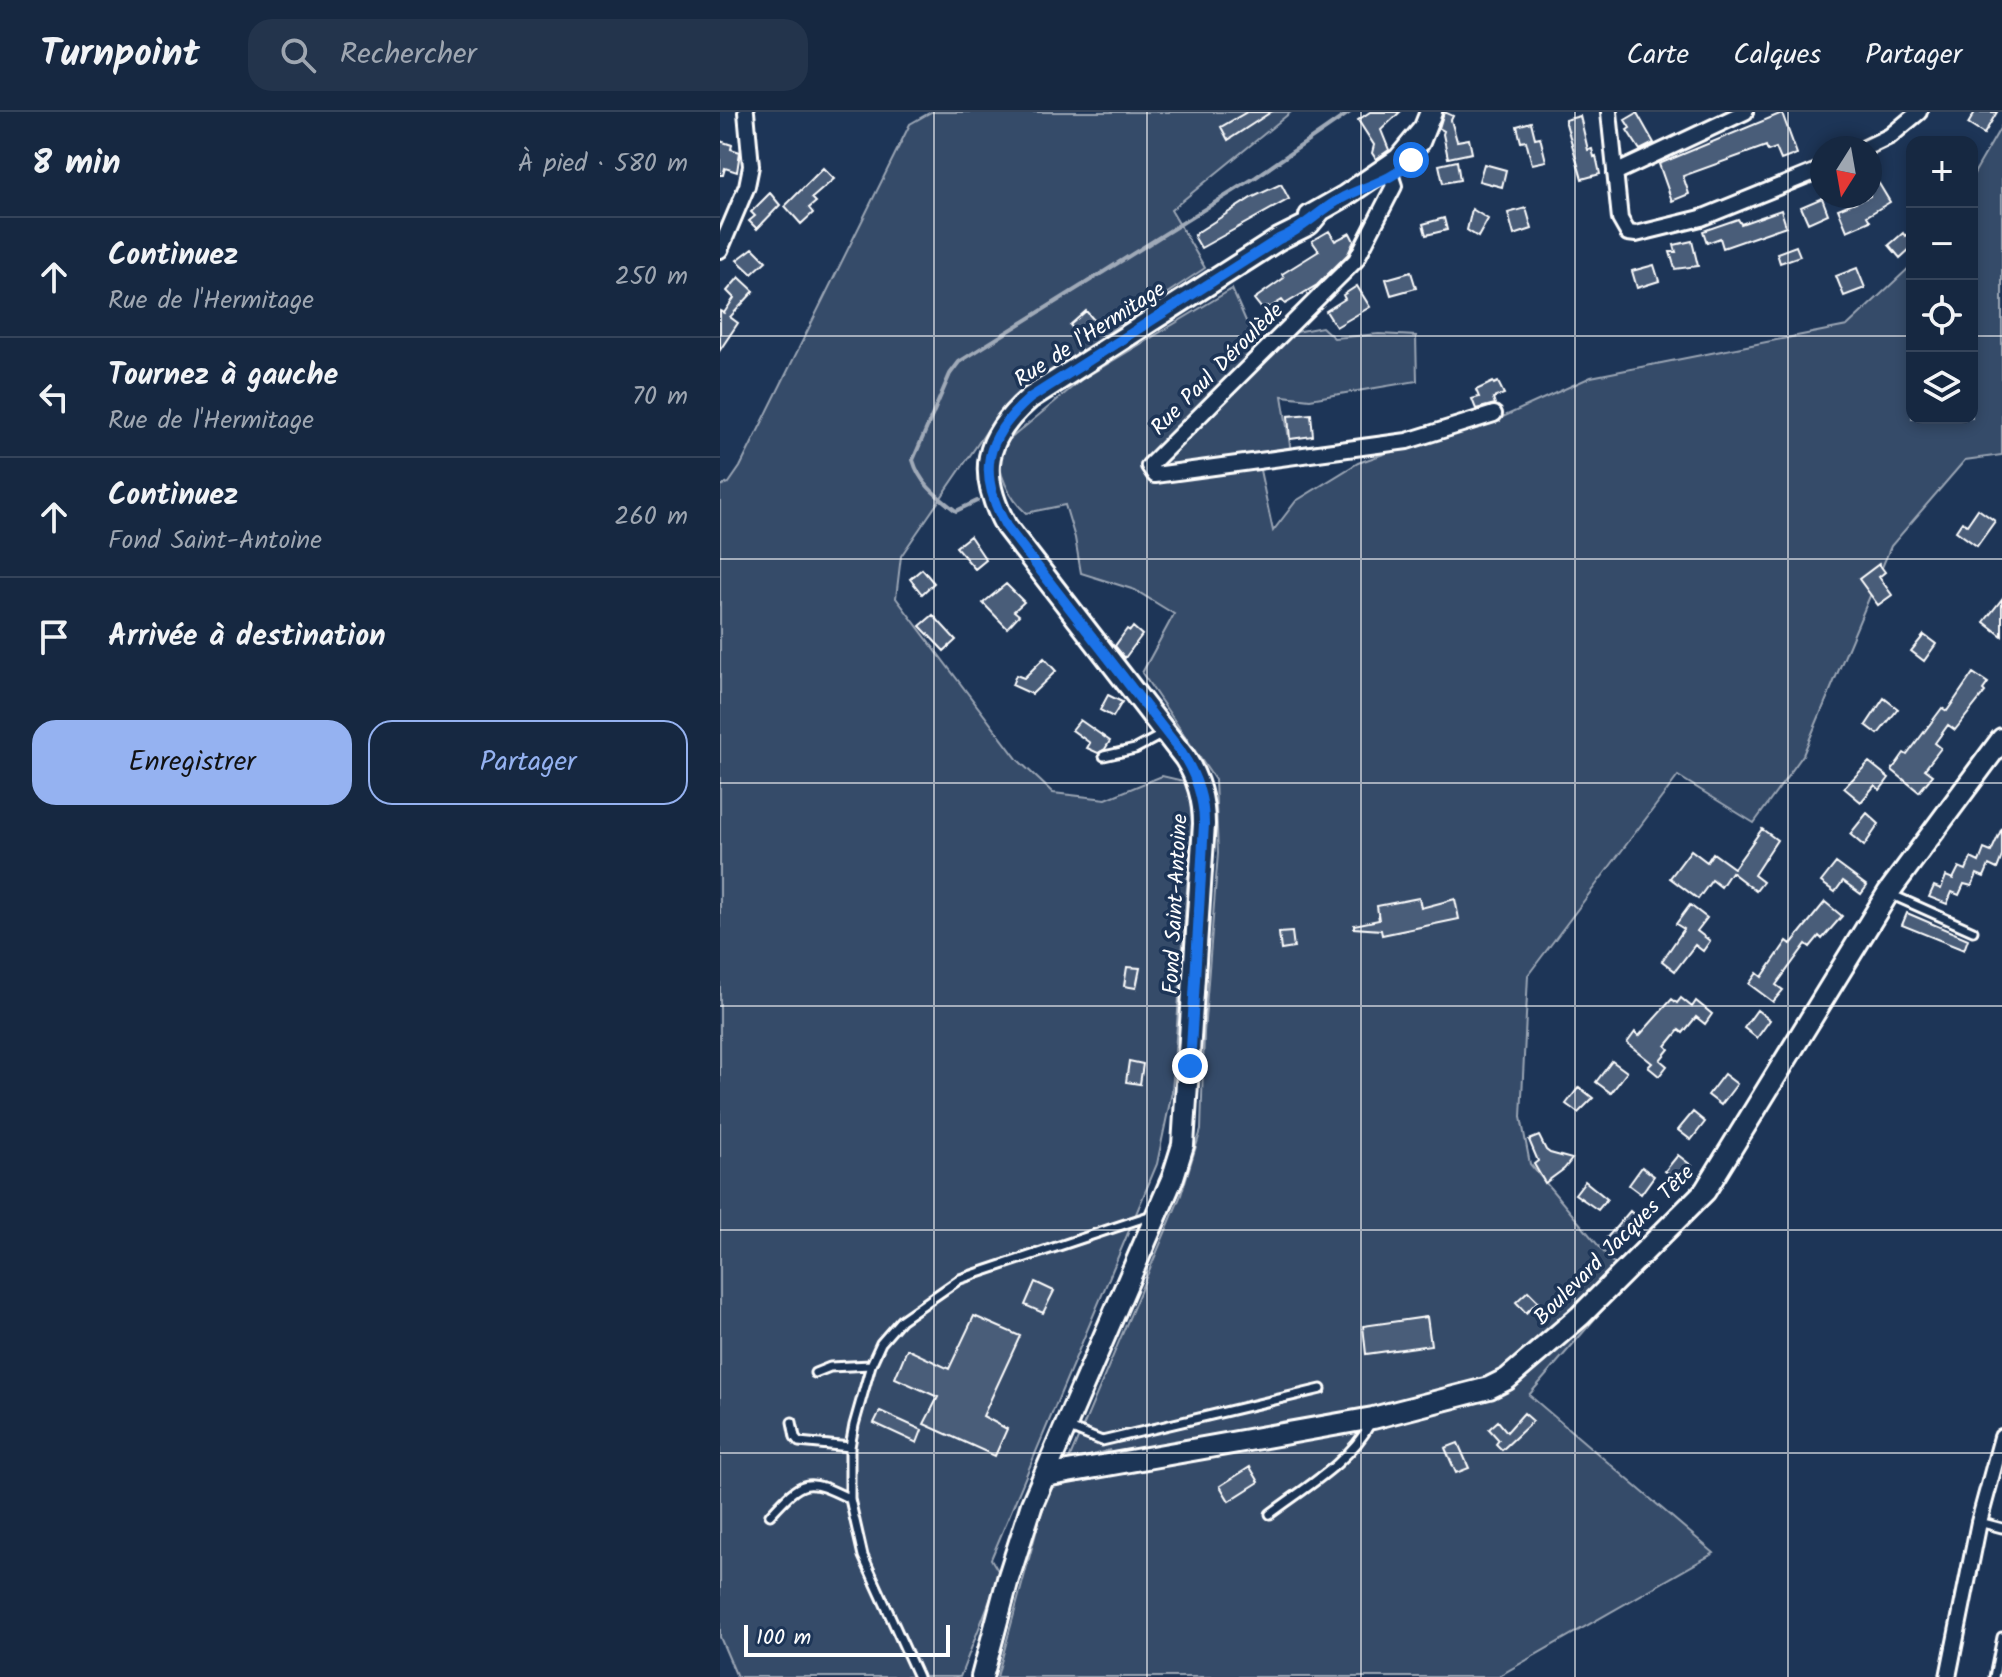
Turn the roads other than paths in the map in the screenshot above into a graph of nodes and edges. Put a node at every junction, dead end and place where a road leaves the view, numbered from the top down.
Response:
1 (746, 112) edge
2 (1745, 112) edge
3 (1919, 112) edge
4 (1611, 113) edge
5 (1427, 121) edge
6 (1882, 140) edge
7 (1390, 171) junction
8 (1615, 173) junction
9 (1810, 174) edge
10 (720, 250) edge
11 (1494, 414) dead end
12 (1051, 586) joint
13 (1166, 732) junction
14 (2002, 740) edge
15 (1104, 756) dead end
16 (1888, 893) junction
17 (1973, 931) dead end
18 (1158, 1213) junction
19 (871, 1365) junction
20 (815, 1373) dead end
21 (1321, 1389) dead end
22 (1373, 1418) junction
23 (792, 1422) dead end
24 (1065, 1426) junction
25 (2002, 1437) edge
26 (850, 1447) junction
27 (1045, 1476) junction
28 (850, 1499) junction
29 (1270, 1514) dead end
30 (770, 1515) dead end
31 (1979, 1522) junction
32 (2002, 1528) edge
33 (2002, 1637) edge
34 (918, 1677) edge
35 (979, 1677) edge
36 (1948, 1677) edge
37 (1994, 1677) edge

1 - 10 street
2 - 8 street
3 - 6 street
4 - 8 street
5 - 7 main road, Rue de l'Hermitage
7 - 11 street, Rue Paul Déroulède
7 - 12 main road, Rue de l'Hermitage
8 - 9 street
12 - 13 main road, Fond Saint-Antoine
13 - 15 lane
13 - 18 main road, Fond Saint-Antoine
14 - 16 main road, Boulevard Jacques Tête
16 - 17 lane
16 - 22 main road, Boulevard Jacques Tête
18 - 19 lane
18 - 24 main road, Fond Saint-Antoine
19 - 20 lane
19 - 26 lane
21 - 24 lane
22 - 27 main road, Boulevard Jacques Tête
22 - 29 lane
23 - 26 lane
24 - 27 main road, Fond Saint-Antoine
25 - 31 street
26 - 28 lane
27 - 35 main road
28 - 30 lane
28 - 34 lane
31 - 32 lane
31 - 36 street
33 - 37 lane

